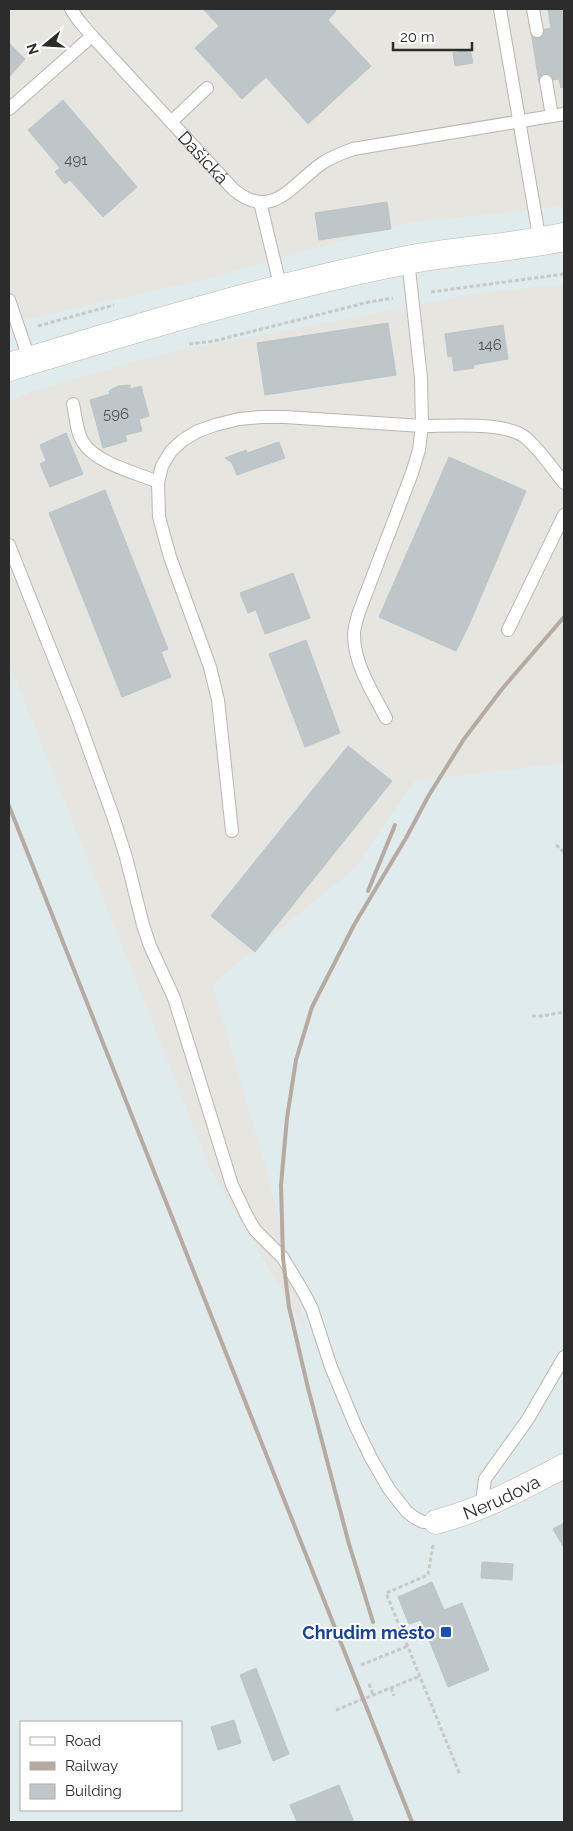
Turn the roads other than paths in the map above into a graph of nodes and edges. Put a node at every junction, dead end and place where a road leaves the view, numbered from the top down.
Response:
1 (71, 9) edge
2 (500, 9) edge
3 (533, 9) edge
4 (537, 30) dead end
5 (92, 36) junction
6 (546, 81) dead end
7 (207, 88) dead end
8 (9, 109) edge
9 (558, 115) edge
10 (171, 122) junction
11 (520, 122) junction
12 (260, 202) junction
13 (556, 241) edge
14 (408, 260) junction
15 (281, 289) junction
16 (9, 300) edge
17 (19, 364) edge
18 (73, 404) dead end
19 (422, 426) junction
20 (158, 482) junction
21 (564, 483) edge
22 (564, 515) edge
23 (9, 544) edge
24 (508, 630) dead end
25 (386, 718) dead end
26 (232, 831) dead end
27 (564, 1357) edge
28 (564, 1466) edge
29 (487, 1505) junction
30 (436, 1522) joint

1 - 5 lane, Dašická
2 - 11 lane
3 - 4 lane
5 - 8 lane
5 - 10 lane, Dašická
6 - 9 lane
7 - 10 lane
9 - 11 lane
10 - 12 lane, Dašická
11 - 12 lane
11 - 13 lane
12 - 15 lane
13 - 14 street
14 - 15 street
14 - 19 lane
15 - 17 street
16 - 17 lane
18 - 20 lane
19 - 20 lane
19 - 21 lane
19 - 25 lane
20 - 26 lane
22 - 24 lane
23 - 30 lane
27 - 29 lane
28 - 29 street, Nerudova
29 - 30 street, Nerudova

